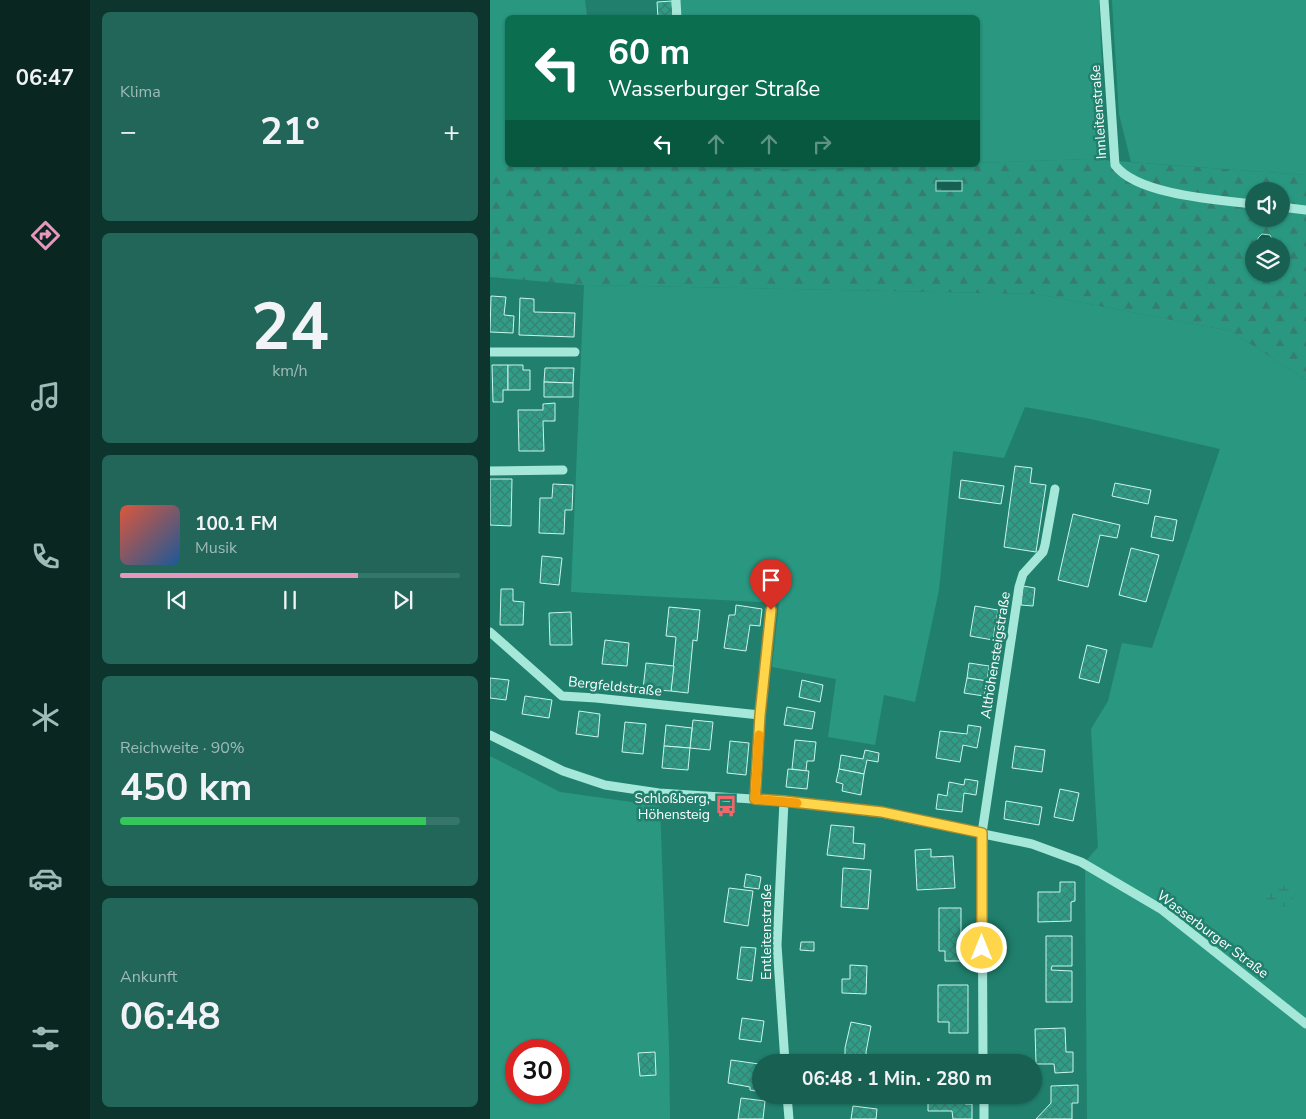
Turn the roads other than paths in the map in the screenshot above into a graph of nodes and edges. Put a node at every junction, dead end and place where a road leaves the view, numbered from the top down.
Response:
1 (676, 0) edge
2 (1104, 0) edge
3 (677, 15) edge
4 (1245, 203) edge
5 (1290, 208) edge
6 (1306, 210) edge
7 (490, 352) edge
8 (575, 352) dead end
9 (564, 470) dead end
10 (490, 471) edge
11 (1055, 489) dead end
12 (771, 610) dead end
13 (490, 632) edge
14 (760, 715) junction
15 (490, 735) edge
16 (755, 799) junction
17 (784, 801) junction
18 (982, 833) junction
19 (1306, 1024) edge
20 (784, 1054) edge
21 (983, 1054) edge
22 (788, 1104) edge
23 (984, 1104) edge
24 (789, 1119) edge
25 (984, 1119) edge

1 - 3 street
2 - 4 street, Innleitenstraße
5 - 6 street
7 - 8 street
9 - 10 street
11 - 18 street, Althöhensteigstraße
12 - 14 street
13 - 14 street, Bergfeldstraße
14 - 16 street
15 - 16 street, Wasserburger Straße
16 - 17 street, Wasserburger Straße
17 - 18 street, Wasserburger Straße
17 - 20 street, Entleitenstraße
18 - 19 street, Wasserburger Straße
18 - 21 street, Althöhensteigstraße
22 - 24 street
23 - 25 street

